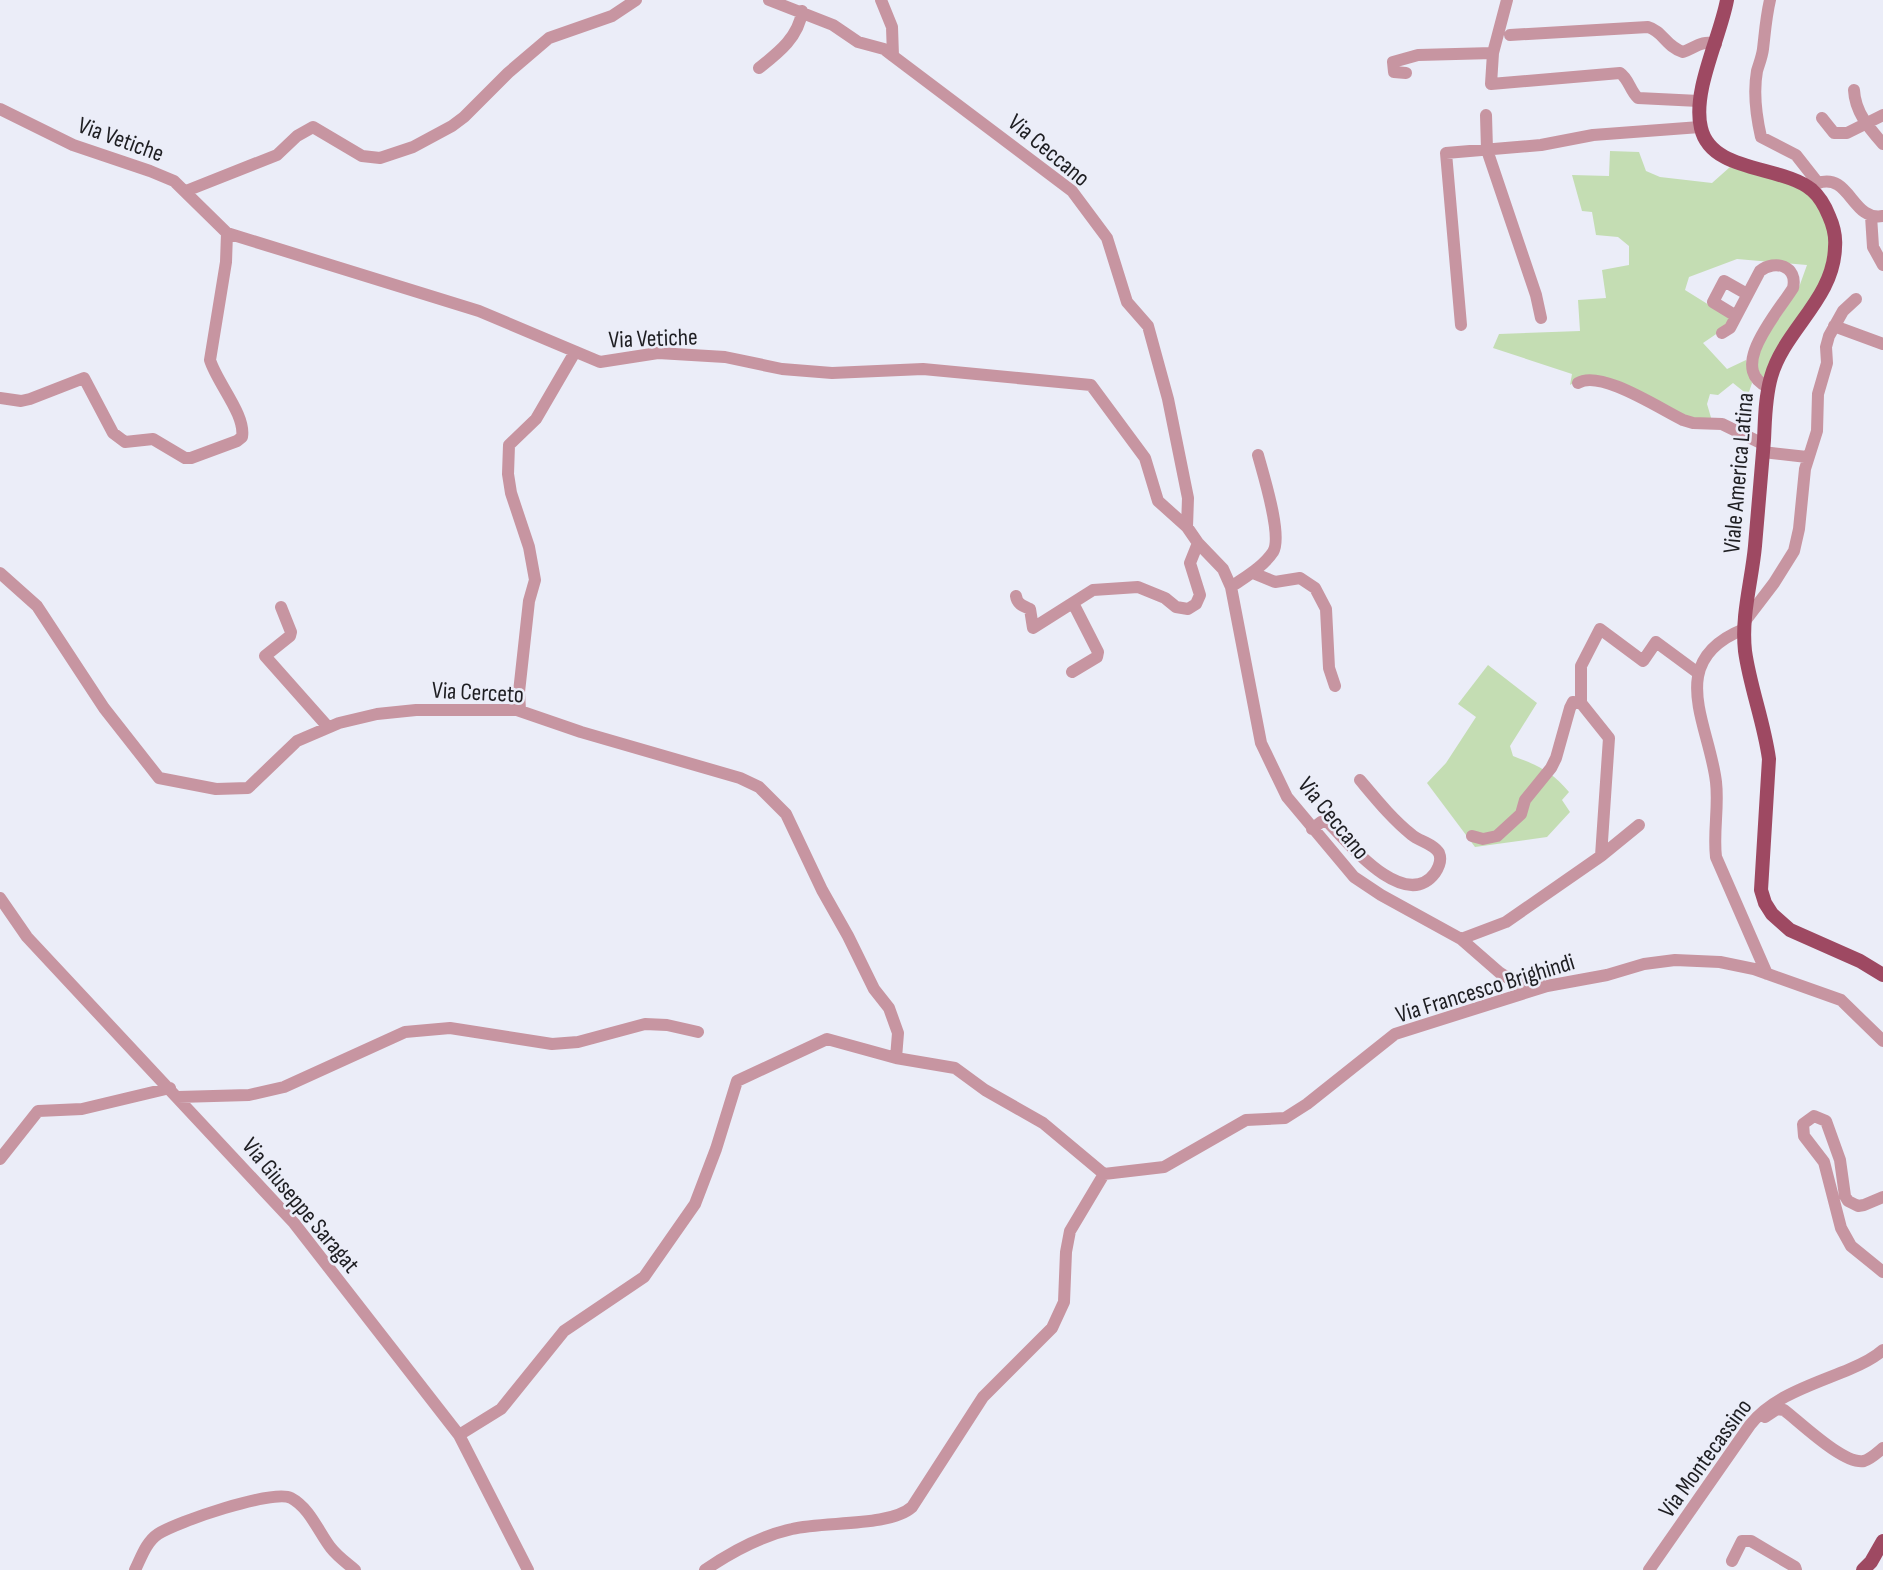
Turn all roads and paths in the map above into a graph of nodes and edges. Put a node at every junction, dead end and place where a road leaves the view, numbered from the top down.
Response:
1 (636, 0) edge
2 (769, 0) edge
3 (881, 0) edge
4 (1507, 0) edge
5 (1727, 0) edge
6 (1770, 0) edge
7 (802, 11) junction
8 (1510, 35) dead end
9 (1716, 44) junction
10 (1493, 53) junction
11 (893, 56) junction
12 (759, 68) dead end
13 (1406, 73) dead end
14 (1854, 90) dead end
15 (1699, 101) junction
16 (0, 109) edge
17 (1486, 115) dead end
18 (1883, 116) edge
19 (1822, 118) dead end
20 (1866, 124) junction
21 (1700, 127) junction
22 (1883, 144) edge
23 (1487, 150) junction
24 (1814, 186) junction
25 (186, 191) junction
26 (1877, 216) edge
27 (228, 233) junction
28 (1883, 265) edge
29 (1747, 294) junction
30 (1856, 299) dead end
31 (1735, 316) junction
32 (1541, 318) dead end
33 (1461, 325) dead end
34 (1835, 326) junction
35 (1722, 333) dead end
36 (1883, 344) edge
37 (575, 352) junction
38 (1578, 383) dead end
39 (1768, 387) junction
40 (0, 398) edge
41 (1763, 448) junction
42 (1258, 455) dead end
43 (1807, 457) junction
44 (1187, 527) junction
45 (1198, 543) junction
46 (1223, 569) joint
47 (0, 573) edge
48 (1252, 573) junction
49 (1231, 587) junction
50 (1016, 596) dead end
51 (1073, 603) junction
52 (281, 607) dead end
53 (1744, 625) junction
54 (1072, 672) dead end
55 (1698, 673) junction
56 (1335, 686) dead end
57 (1581, 703) junction
58 (520, 710) junction
59 (328, 727) junction
60 (1360, 780) dead end
61 (1639, 825) dead end
62 (1312, 829) junction
63 (1472, 836) dead end
64 (1601, 856) junction
65 (0, 898) edge
66 (1461, 939) junction
67 (1767, 974) junction
68 (1883, 975) edge
69 (1547, 986) junction
70 (698, 1032) dead end
71 (1883, 1041) edge
72 (896, 1058) junction
73 (174, 1093) junction
74 (0, 1159) edge
75 (1104, 1174) junction
76 (1883, 1198) edge
77 (1883, 1272) edge
78 (1883, 1350) edge
79 (1750, 1425) junction
80 (459, 1435) junction
81 (1883, 1448) edge
82 (1883, 1541) edge
83 (1732, 1561) dead end
84 (135, 1570) edge
85 (355, 1570) edge
86 (528, 1570) edge
87 (705, 1570) edge
88 (1649, 1570) edge
89 (1796, 1570) edge
90 (1863, 1570) edge

1 - 25 street
2 - 7 street, Via Ceccano
3 - 11 street
4 - 10 street
5 - 9 main road
6 - 24 street
7 - 11 street, Via Ceccano
7 - 12 street
8 - 9 street
9 - 15 main road
10 - 13 street
10 - 15 street
11 - 44 street, Via Ceccano
14 - 20 street
15 - 21 main road
16 - 25 street, Via Vetiche
17 - 23 street
18 - 20 street
19 - 20 street
20 - 22 street
21 - 23 street
21 - 24 main road
23 - 32 street
23 - 33 street
24 - 26 street
24 - 39 main road, Viale America Latina
25 - 27 street, Via Vetiche
26 - 28 street
27 - 37 street, Via Vetiche
27 - 40 street
29 - 31 street
29 - 31 street
29 - 39 street
30 - 34 street
31 - 35 street
34 - 36 street
34 - 43 street
37 - 44 street, Via Vetiche
37 - 58 street
38 - 41 street
39 - 41 main road, Viale America Latina
41 - 43 street
41 - 53 main road, Viale America Latina
42 - 48 street
43 - 53 street
44 - 45 street, Via Vetiche
45 - 46 street, Via Vetiche
45 - 51 street
46 - 49 street, Via Ceccano
47 - 59 street, Via Cerceto
48 - 49 street
48 - 56 street
49 - 62 street, Via Ceccano
50 - 51 street
51 - 54 street
52 - 59 street
53 - 55 street
53 - 68 main road, Viale America Latina
55 - 57 street
55 - 67 street
57 - 63 street
57 - 64 street
58 - 59 street, Via Cerceto
58 - 72 street, Via Cerceto
60 - 62 street
61 - 64 street
62 - 66 street, Via Ceccano
64 - 66 street
65 - 73 street, Via Giuseppe Saragat
66 - 69 street, Via Ceccano
67 - 69 street, Via Francesco Brighindi
67 - 71 street, Via Francesco Brighindi
69 - 75 street, Via Francesco Brighindi
70 - 73 street
72 - 75 street
72 - 80 street
73 - 74 street
73 - 80 street, Via Giuseppe Saragat
75 - 87 street
76 - 77 street
78 - 79 street, Via Montecassino
79 - 81 street
79 - 88 street, Via Montecassino
80 - 86 street, Via Giuseppe Saragat
82 - 90 main road
83 - 89 street
84 - 85 street

